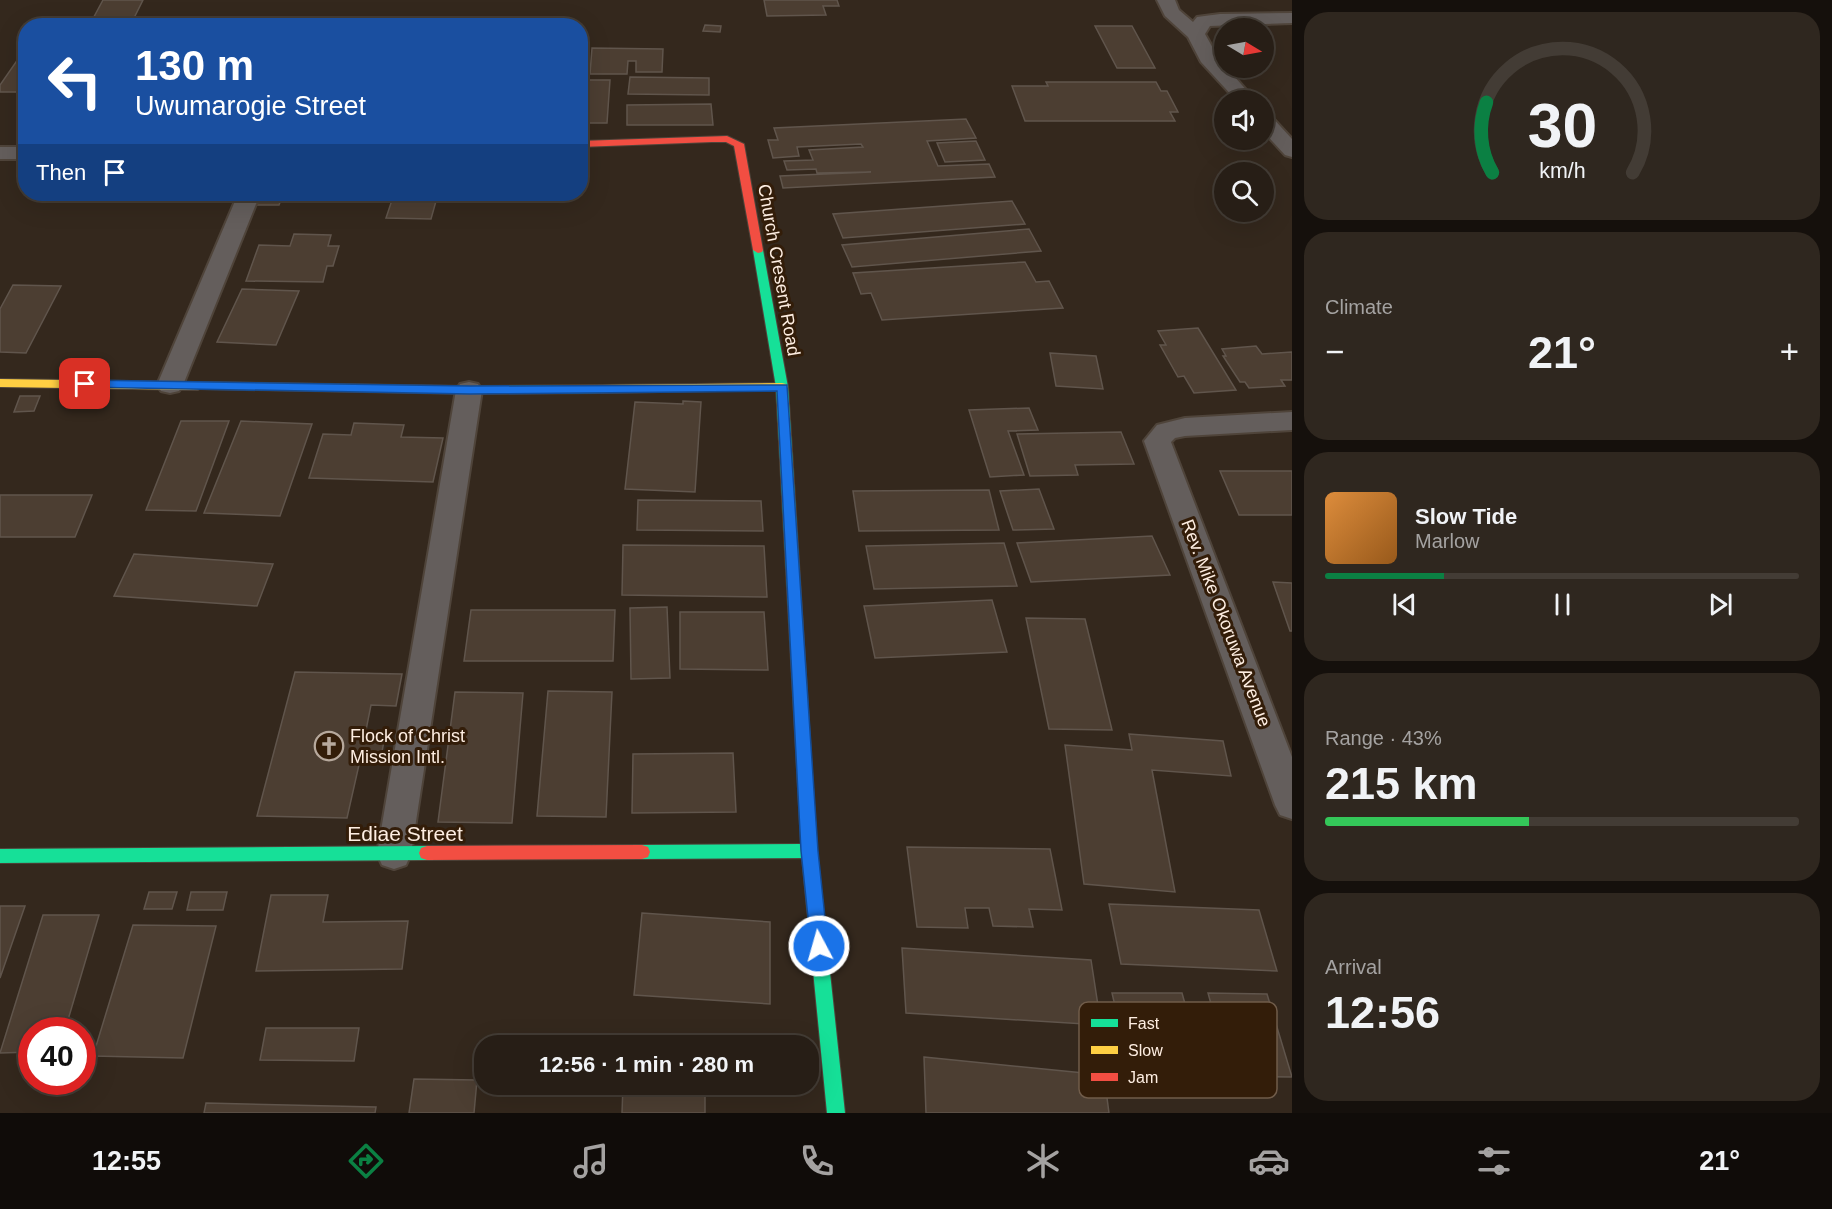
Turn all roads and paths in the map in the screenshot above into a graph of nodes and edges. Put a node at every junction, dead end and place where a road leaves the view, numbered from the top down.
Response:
1 (1166, 0) edge
2 (1292, 18) edge
3 (1196, 34) junction
4 (1237, 90) edge
5 (1274, 131) edge
6 (588, 144) edge
7 (1292, 151) edge
8 (0, 153) edge
9 (18, 153) edge
10 (246, 201) edge
11 (0, 383) edge
12 (170, 385) junction
13 (782, 387) junction
14 (470, 390) junction
15 (1292, 421) edge
16 (1292, 805) edge
17 (809, 851) junction
18 (394, 854) junction
19 (0, 856) edge
20 (836, 1113) edge

1 - 3 street
2 - 3 street
3 - 4 street
5 - 7 street
6 - 13 street, Church Cresent Road
8 - 9 street
10 - 12 street
11 - 12 street
12 - 14 street
13 - 14 street
13 - 17 street, Church Cresent Road
14 - 18 street
15 - 16 street, Rev. Mike Okoruwa Avenue
17 - 18 street, Ediae Street
17 - 20 street, Church Cresent Road
18 - 19 street, Ediae Street

